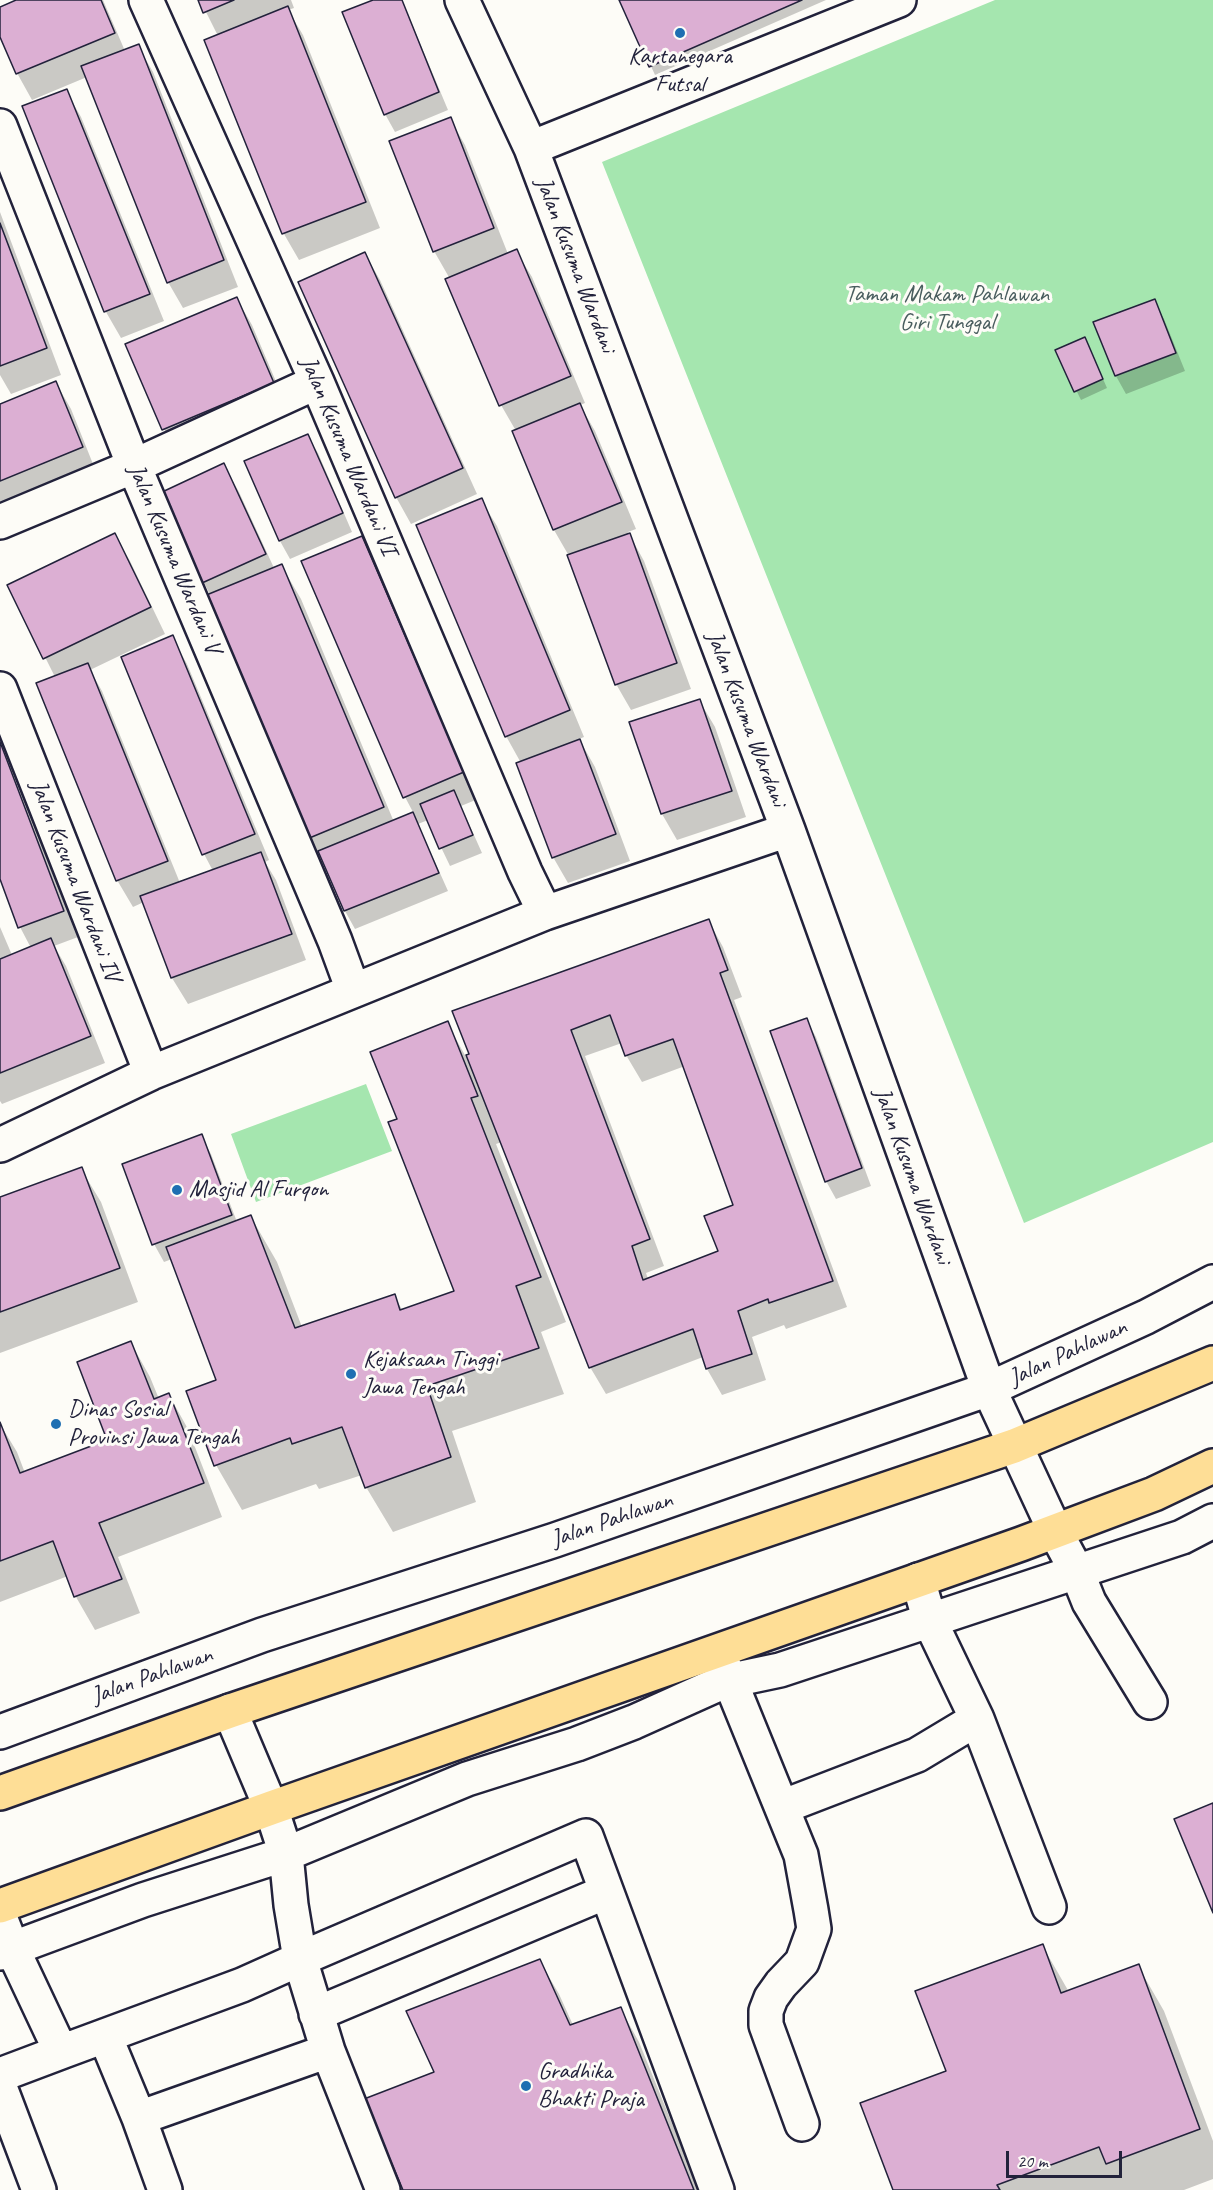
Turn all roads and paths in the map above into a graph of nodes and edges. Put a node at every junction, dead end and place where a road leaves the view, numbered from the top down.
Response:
1 (146, 0) edge
2 (462, 0) edge
3 (899, 0) edge
4 (0, 126) edge
5 (531, 148) junction
6 (317, 382) junction
7 (134, 466) junction
8 (0, 522) edge
9 (0, 689) edge
10 (788, 830) junction
11 (545, 913) junction
12 (353, 990) junction
13 (151, 1073) junction
14 (0, 1145) edge
15 (1213, 1282) edge
16 (1213, 1363) edge
17 (989, 1389) junction
18 (1014, 1446) junction
19 (1213, 1466) edge
20 (1213, 1521) edge
21 (1055, 1532) junction
22 (1077, 1572) junction
23 (918, 1580) junction
24 (930, 1621) junction
25 (723, 1665) junction
26 (1150, 1702) dead end
27 (230, 1711) junction
28 (977, 1719) junction
29 (0, 1732) edge
30 (0, 1793) edge
31 (782, 1807) junction
32 (271, 1808) junction
33 (286, 1854) junction
34 (606, 1892) junction
35 (0, 1906) edge
36 (1049, 1907) dead end
37 (0, 1917) edge
38 (6, 1951) edge
39 (300, 1959) junction
40 (316, 2014) junction
41 (105, 2036) junction
42 (328, 2051) junction
43 (61, 2052) junction
44 (0, 2075) edge
45 (0, 2087) edge
46 (139, 2118) junction
47 (802, 2124) dead end
48 (39, 2190) edge
49 (165, 2190) edge
50 (383, 2190) edge
51 (717, 2190) edge

1 - 6 street, Jalan Kusuma Wardani VI
2 - 5 street, Jalan Kusuma Wardani
3 - 5 street
4 - 7 street, Jalan Kusuma Wardani V
5 - 10 street, Jalan Kusuma Wardani
6 - 7 street
6 - 11 street, Jalan Kusuma Wardani VI
7 - 8 street
7 - 12 street, Jalan Kusuma Wardani V
9 - 13 street, Jalan Kusuma Wardani IV
10 - 11 street
10 - 17 street, Jalan Kusuma Wardani
11 - 12 street
12 - 13 street
13 - 14 street
15 - 17 street, Jalan Pahlawan
16 - 18 main road
17 - 18 street, Jalan Kusuma Wardani
17 - 29 street, Jalan Pahlawan
18 - 21 street
18 - 27 main road
19 - 21 main road
20 - 22 street
21 - 22 street
21 - 23 main road
22 - 24 street
22 - 26 street
23 - 24 street
23 - 25 main road
24 - 25 street
24 - 28 street
25 - 31 street
25 - 32 main road
25 - 33 street
27 - 30 main road
27 - 32 street
28 - 31 street
28 - 36 street
31 - 47 street
32 - 33 street
32 - 35 main road
33 - 38 street
33 - 39 street
34 - 39 street
34 - 40 street
34 - 51 street
37 - 38 street
38 - 43 street
39 - 40 street
39 - 41 street
40 - 42 street
41 - 43 street
41 - 46 street
42 - 46 street
42 - 50 street
43 - 44 street
45 - 48 street
46 - 49 street

